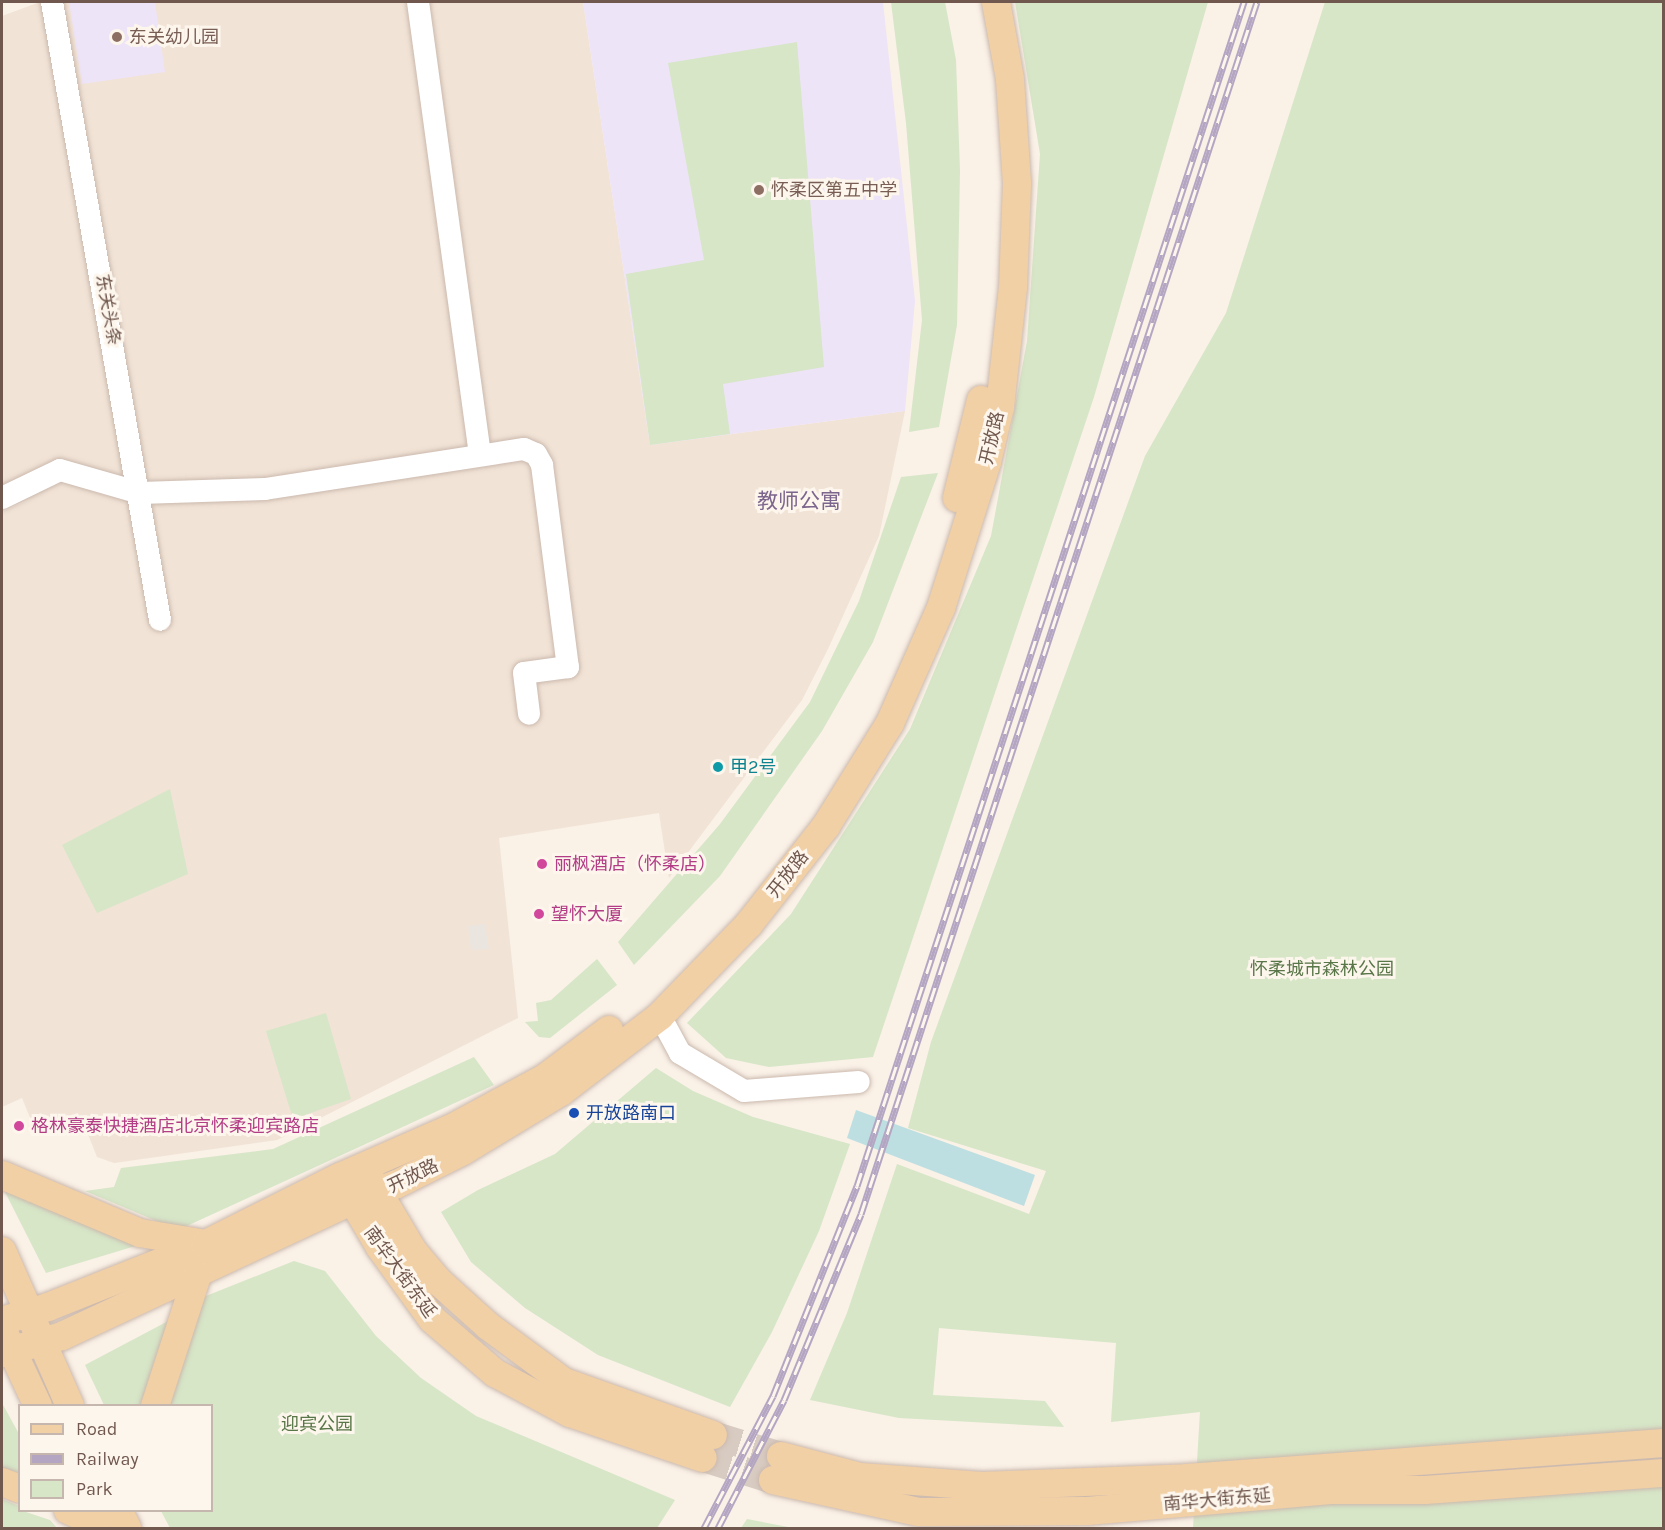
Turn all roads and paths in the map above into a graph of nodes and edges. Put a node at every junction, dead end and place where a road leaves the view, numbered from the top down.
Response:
1 (52, 2) edge
2 (418, 2) edge
3 (976, 2) edge
4 (996, 2) edge
5 (480, 455) junction
6 (140, 493) junction
7 (2, 498) edge
8 (160, 620) dead end
9 (529, 714) dead end
10 (660, 1016) junction
11 (859, 1082) dead end
12 (2, 1176) edge
13 (358, 1184) junction
14 (206, 1244) junction
15 (2, 1251) edge
16 (197, 1276) junction
17 (30, 1313) junction
18 (2, 1321) edge
19 (41, 1342) junction
20 (5, 1344) edge
21 (37, 1404) edge
22 (69, 1404) edge
23 (156, 1404) edge
24 (1664, 1443) edge
25 (708, 1446) tunnel mouth
26 (1664, 1473) edge
27 (2, 1482) edge
28 (18, 1488) edge
29 (79, 1512) edge
30 (111, 1518) edge

1 - 6 street, 东关头条
2 - 5 street
3 - 13 main road, 开放路
4 - 10 main road, 开放路
5 - 6 street
5 - 9 street
6 - 7 street
6 - 8 street, 东关头条
10 - 11 street
10 - 13 main road, 开放路
12 - 14 main road
13 - 14 main road, 开放路
13 - 16 main road, 开放路
13 - 25 main road, 南华大街东延
14 - 17 main road, 开放路
15 - 17 main road
16 - 19 main road, 开放路
16 - 23 main road
17 - 18 main road, 开放路
17 - 19 main road
19 - 20 main road, 开放路
19 - 22 main road
20 - 21 main road
24 - 26 main road, 南华大街东延
27 - 28 main road
29 - 30 main road

